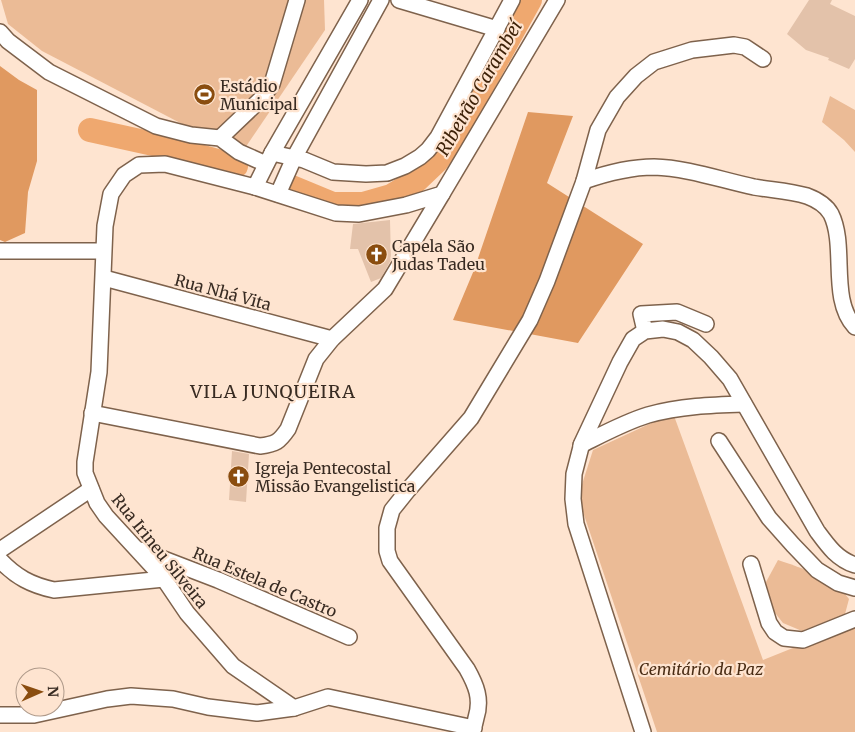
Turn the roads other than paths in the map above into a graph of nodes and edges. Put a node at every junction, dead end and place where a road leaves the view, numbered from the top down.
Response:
1 (297, 0) edge
2 (360, 0) edge
3 (380, 0) edge
4 (399, 0) edge
5 (512, 0) edge
6 (557, 0) edge
7 (497, 29) junction
8 (0, 32) edge
9 (763, 59) dead end
10 (220, 138) junction
11 (294, 158) junction
12 (269, 159) junction
13 (584, 181) junction
14 (255, 187) junction
15 (278, 194) junction
16 (442, 194) junction
17 (104, 250) junction
18 (0, 252) edge
19 (104, 278) junction
20 (706, 324) dead end
21 (855, 327) edge
22 (645, 331) junction
23 (332, 340) junction
24 (744, 404) junction
25 (92, 413) junction
26 (719, 441) dead end
27 (582, 445) junction
28 (91, 489) junction
29 (0, 550) edge
30 (139, 550) junction
31 (0, 560) edge
32 (751, 564) dead end
33 (855, 565) edge
34 (164, 579) junction
35 (855, 588) edge
36 (855, 619) edge
37 (349, 637) dead end
38 (294, 708) junction
39 (0, 715) edge
40 (472, 730) edge
41 (642, 732) edge

1 - 10 street
2 - 12 street
3 - 11 street
4 - 7 street
5 - 7 street
6 - 16 street
7 - 11 street
8 - 10 street
9 - 13 street
10 - 12 street
11 - 12 street
11 - 15 street
12 - 14 street
13 - 21 street
13 - 40 street
14 - 15 street, Rua Irineu Silveira
14 - 17 street, Rua Irineu Silveira
15 - 16 street, Rua Irineu Silveira
16 - 23 street
17 - 18 street
17 - 19 street, Rua Irineu Silveira
19 - 23 street, Rua Nhá Vita
19 - 25 street, Rua Irineu Silveira
20 - 22 street
22 - 24 street
22 - 27 street
23 - 25 street
24 - 27 street
24 - 33 street
25 - 28 street, Rua Irineu Silveira
26 - 35 street
27 - 41 street
28 - 29 street
28 - 30 street, Rua Irineu Silveira
30 - 34 street, Rua Irineu Silveira
30 - 37 street, Rua Estela de Castro
31 - 34 street
32 - 36 street
34 - 38 street, Rua Irineu Silveira
38 - 39 street
38 - 40 street

